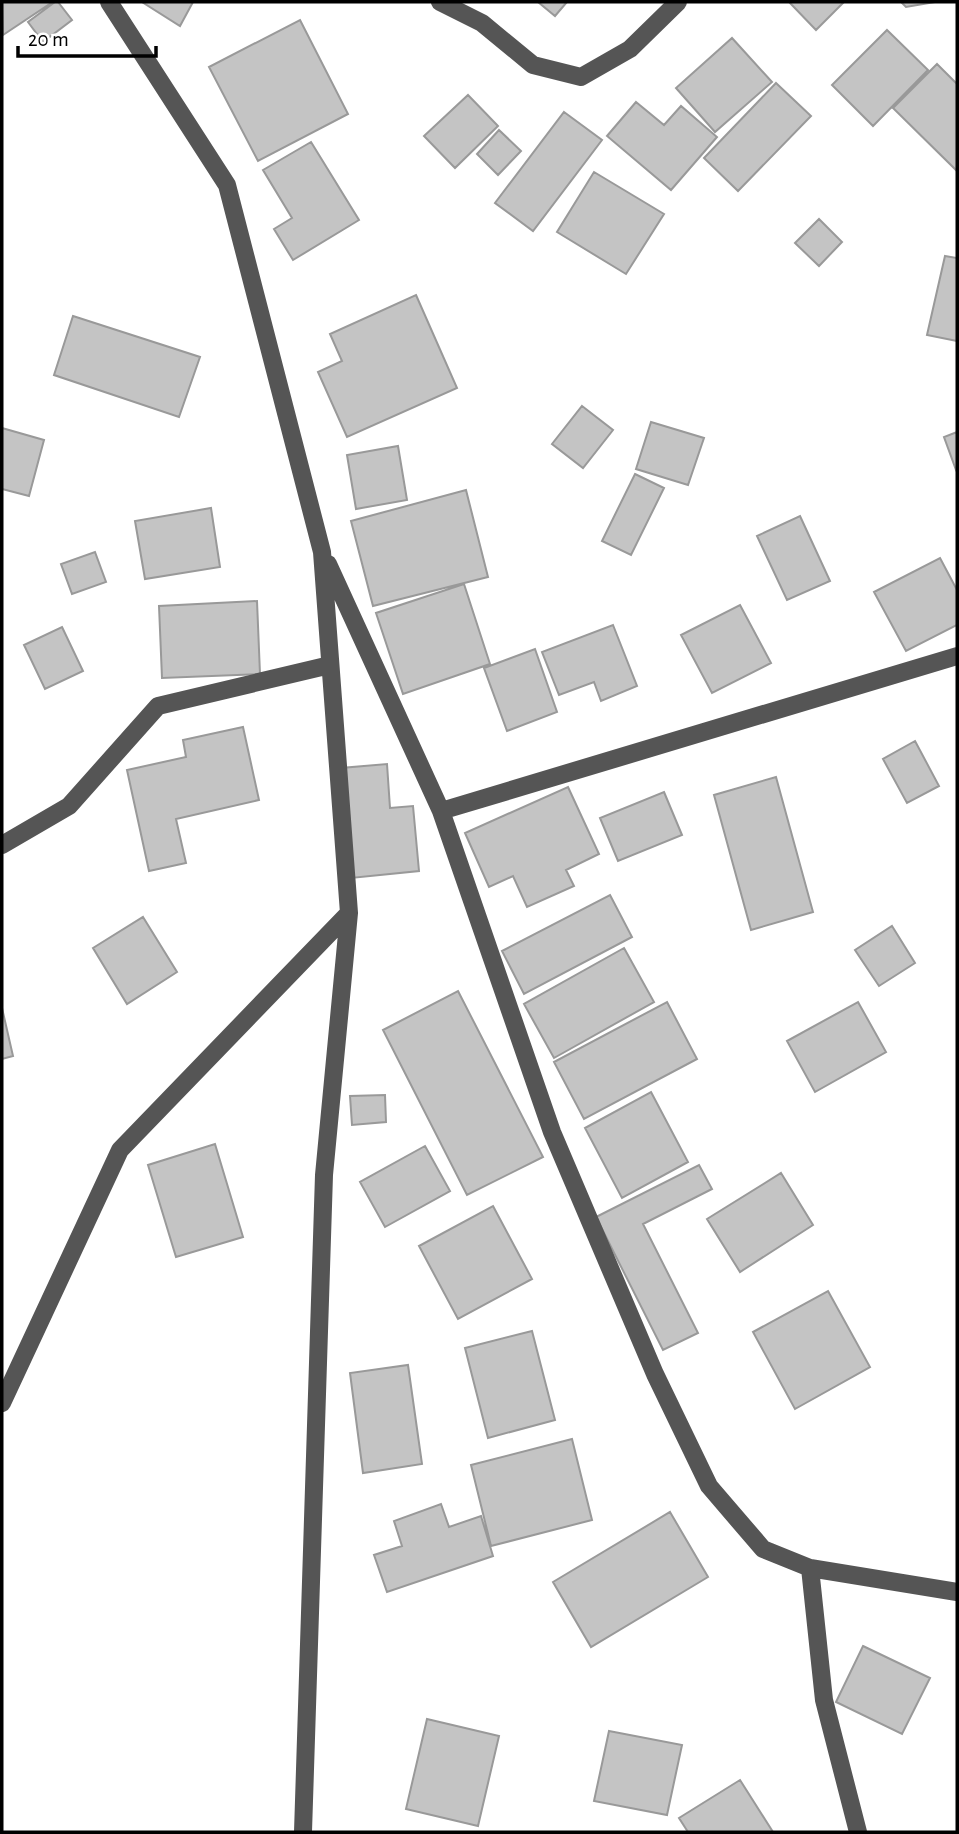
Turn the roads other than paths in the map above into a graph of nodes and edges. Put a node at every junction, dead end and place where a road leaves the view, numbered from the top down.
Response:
1 (109, 2) edge
2 (440, 2) edge
3 (678, 2) edge
4 (323, 552) junction
5 (957, 656) edge
6 (330, 665) junction
7 (441, 811) junction
8 (2, 845) edge
9 (349, 913) junction
10 (2, 1403) edge
11 (810, 1568) junction
12 (957, 1592) edge
13 (303, 1832) edge
14 (858, 1832) edge

1 - 4 street
2 - 3 street
4 - 6 street
4 - 7 street
5 - 7 street
6 - 8 street
6 - 9 street
7 - 11 street
9 - 10 street
9 - 13 street
11 - 12 street
11 - 14 street

